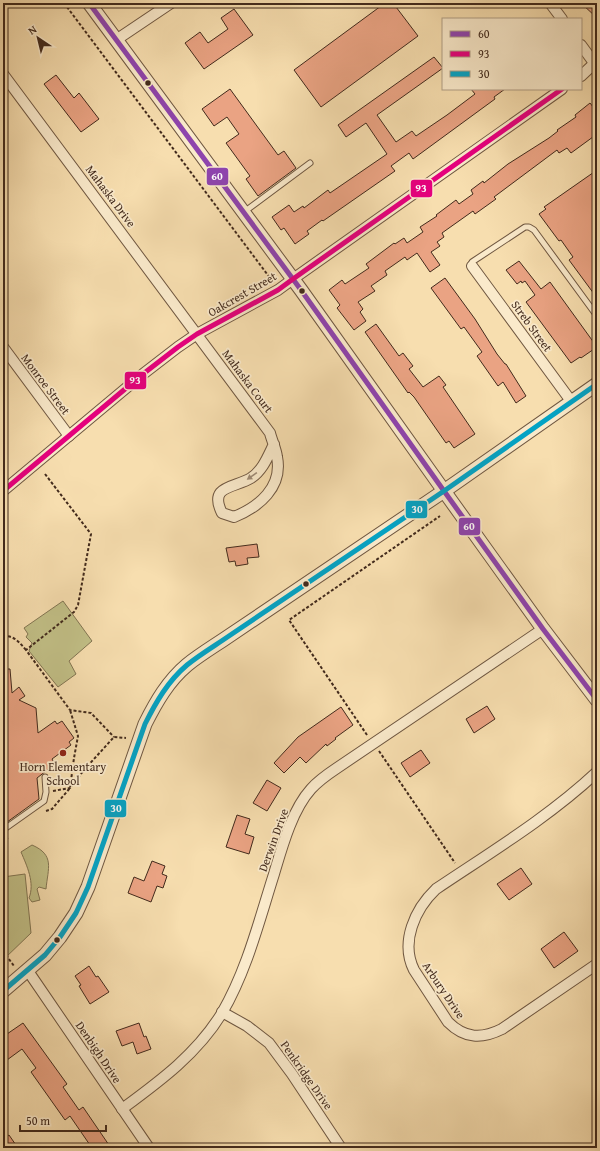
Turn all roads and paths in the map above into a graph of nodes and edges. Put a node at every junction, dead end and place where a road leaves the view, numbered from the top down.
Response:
1 (64, 3) edge
2 (88, 3) edge
3 (171, 3) edge
4 (550, 3) edge
5 (561, 18) edge
6 (116, 40) junction
7 (582, 46) edge
8 (596, 64) edge
9 (3, 74) edge
10 (582, 75) edge
11 (561, 90) edge
12 (310, 163) dead end
13 (244, 213) junction
14 (472, 266) joint
15 (293, 279) junction
16 (273, 283) dead end
17 (597, 316) edge
18 (197, 334) junction
19 (3, 347) edge
20 (597, 384) edge
21 (571, 401) junction
22 (69, 436) junction
23 (274, 444) junction
24 (45, 474) dead end
25 (3, 491) edge
26 (444, 491) junction
27 (440, 516) dead end
28 (543, 629) junction
29 (3, 636) edge
30 (26, 650) junction
31 (597, 700) edge
32 (70, 710) junction
33 (368, 736) dead end
34 (114, 737) junction
35 (126, 738) dead end
36 (377, 749) dead end
37 (597, 772) edge
38 (45, 776) dead end
39 (70, 788) junction
40 (46, 792) junction
41 (45, 811) dead end
42 (3, 830) edge
43 (455, 864) dead end
44 (3, 951) edge
45 (597, 964) edge
46 (21, 969) junction
47 (3, 991) edge
48 (222, 1012) junction
49 (122, 1109) junction
50 (149, 1148) edge
51 (342, 1148) edge

1 - 16 path
2 - 6 street
3 - 6 street
4 - 5 street
6 - 13 street
7 - 8 street
8 - 10 street
9 - 18 street, Mahaska Drive
11 - 15 street, Oakcrest Street
12 - 13 lane
13 - 15 street
14 - 17 lane
14 - 21 street, Streb Street
15 - 18 street, Oakcrest Street
15 - 26 street
18 - 22 street, Oakcrest Street
18 - 23 street, Mahaska Court
19 - 22 street, Monroe Street
20 - 21 street
21 - 26 street
22 - 25 street, Oakcrest Street
23 -> 23 street, Mahaska Court
24 - 30 path
26 - 28 street
26 - 46 street
27 - 33 path
28 - 31 street
28 - 48 street, Derwin Drive
29 - 30 path
30 - 32 path
32 - 34 path
32 - 39 path
34 - 35 path
34 - 39 path
36 - 43 path
37 - 45 street, Arbury Drive
38 - 40 lane
39 - 40 path
39 - 41 path
40 - 42 lane
44 - 46 path
46 - 47 street
46 - 49 street, Denbigh Drive
48 - 49 street, Derwin Drive
48 - 51 street, Penkridge Drive
49 - 50 street, Denbigh Drive

